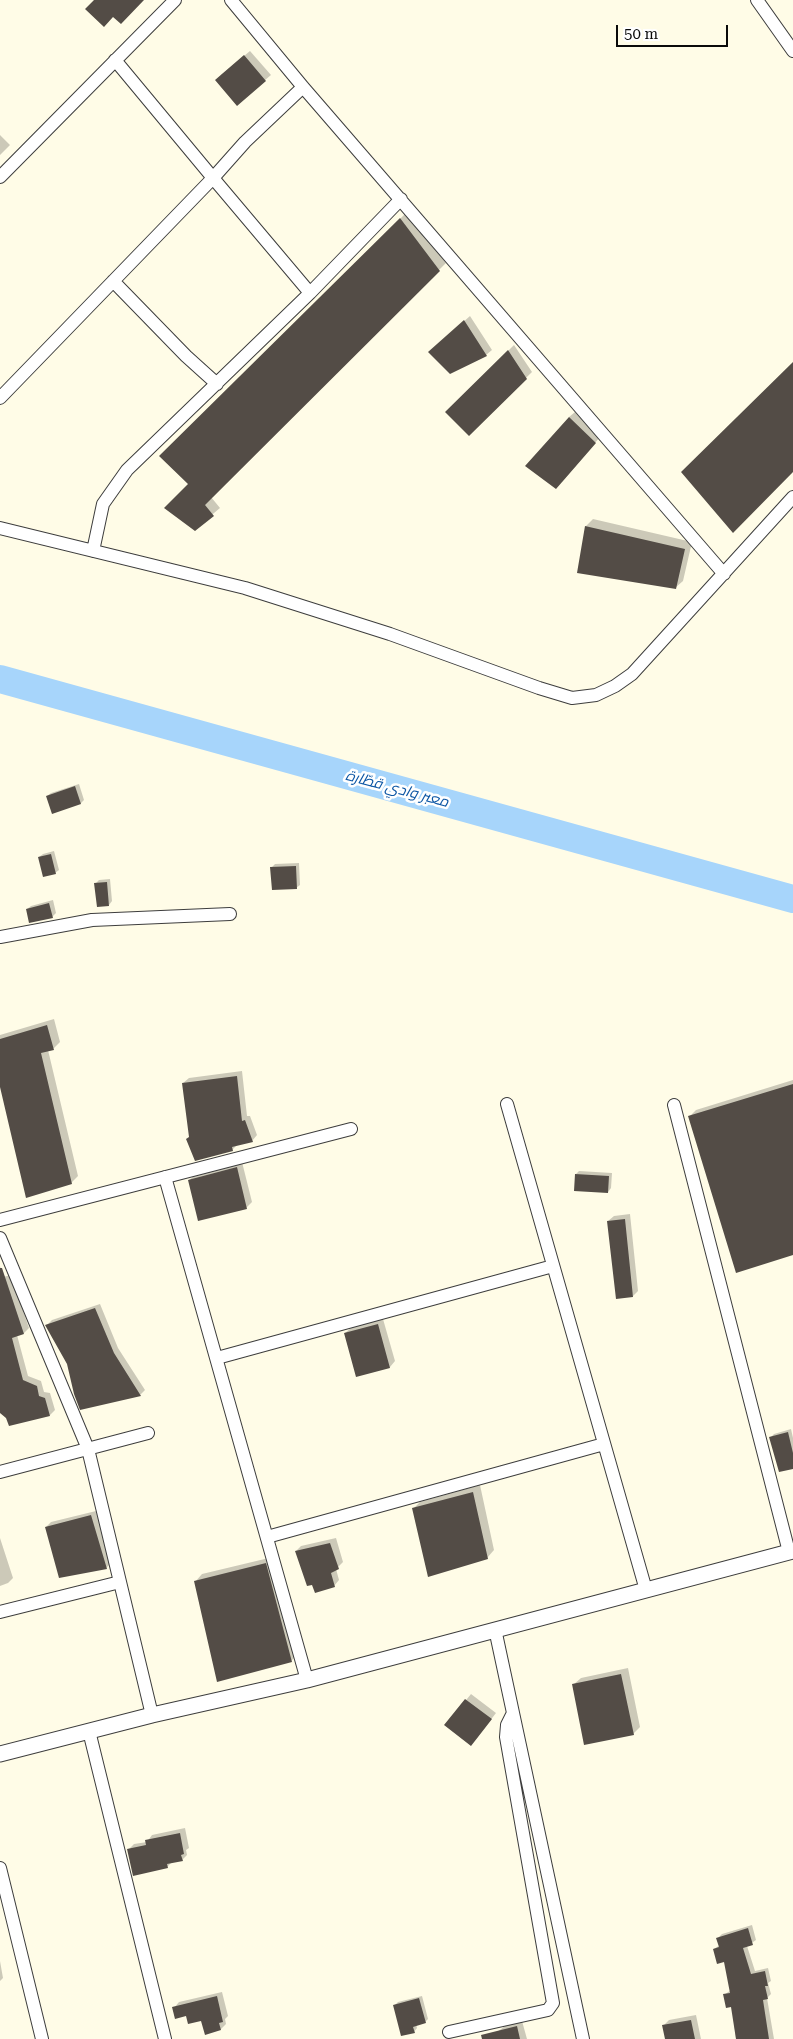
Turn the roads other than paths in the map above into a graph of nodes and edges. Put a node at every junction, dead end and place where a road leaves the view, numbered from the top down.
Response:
1 (174, 0) edge
2 (231, 0) edge
3 (757, 0) edge
4 (793, 50) edge
5 (115, 60) junction
6 (303, 86) junction
7 (0, 177) edge
8 (212, 178) junction
9 (401, 199) junction
10 (113, 281) junction
11 (310, 293) junction
12 (217, 384) junction
13 (0, 398) edge
14 (793, 497) edge
15 (0, 528) edge
16 (93, 551) junction
17 (724, 574) junction
18 (230, 914) dead end
19 (0, 937) edge
20 (507, 1104) dead end
21 (674, 1105) dead end
22 (351, 1129) dead end
23 (165, 1177) junction
24 (0, 1220) edge
25 (0, 1238) edge
26 (553, 1266) junction
27 (217, 1358) junction
28 (148, 1433) dead end
29 (604, 1444) junction
30 (88, 1449) junction
31 (0, 1472) edge
32 (267, 1537) junction
33 (791, 1551) edge
34 (120, 1582) junction
35 (646, 1590) junction
36 (0, 1612) edge
37 (496, 1629) junction
38 (307, 1680) junction
39 (513, 1713) junction
40 (152, 1715) junction
41 (89, 1731) junction
42 (0, 1754) edge
43 (0, 1868) edge
44 (449, 2032) dead end
45 (42, 2039) edge
46 (164, 2039) edge
47 (583, 2039) edge

1 - 5 street
2 - 6 street
3 - 4 street
5 - 7 street
5 - 8 street
6 - 8 street
6 - 9 street
8 - 10 street
8 - 11 street
9 - 11 street
9 - 17 street
10 - 12 street
10 - 13 street
11 - 12 street
12 - 16 street
14 - 17 street
15 - 16 street
16 - 17 street
18 - 19 street
20 - 26 street
21 - 33 street
22 - 23 street
23 - 24 street
23 - 27 street
25 - 30 street
26 - 27 street
26 - 29 street
27 - 32 street
28 - 30 street
29 - 32 street
29 - 35 street
30 - 31 street
30 - 34 street
32 - 38 street
33 - 35 street
34 - 36 street
34 - 40 street
35 - 37 street
37 - 38 street
37 - 39 street
38 - 40 street
39 - 44 street
39 - 47 street
40 - 41 street
41 - 42 street
41 - 46 street
43 - 45 street

